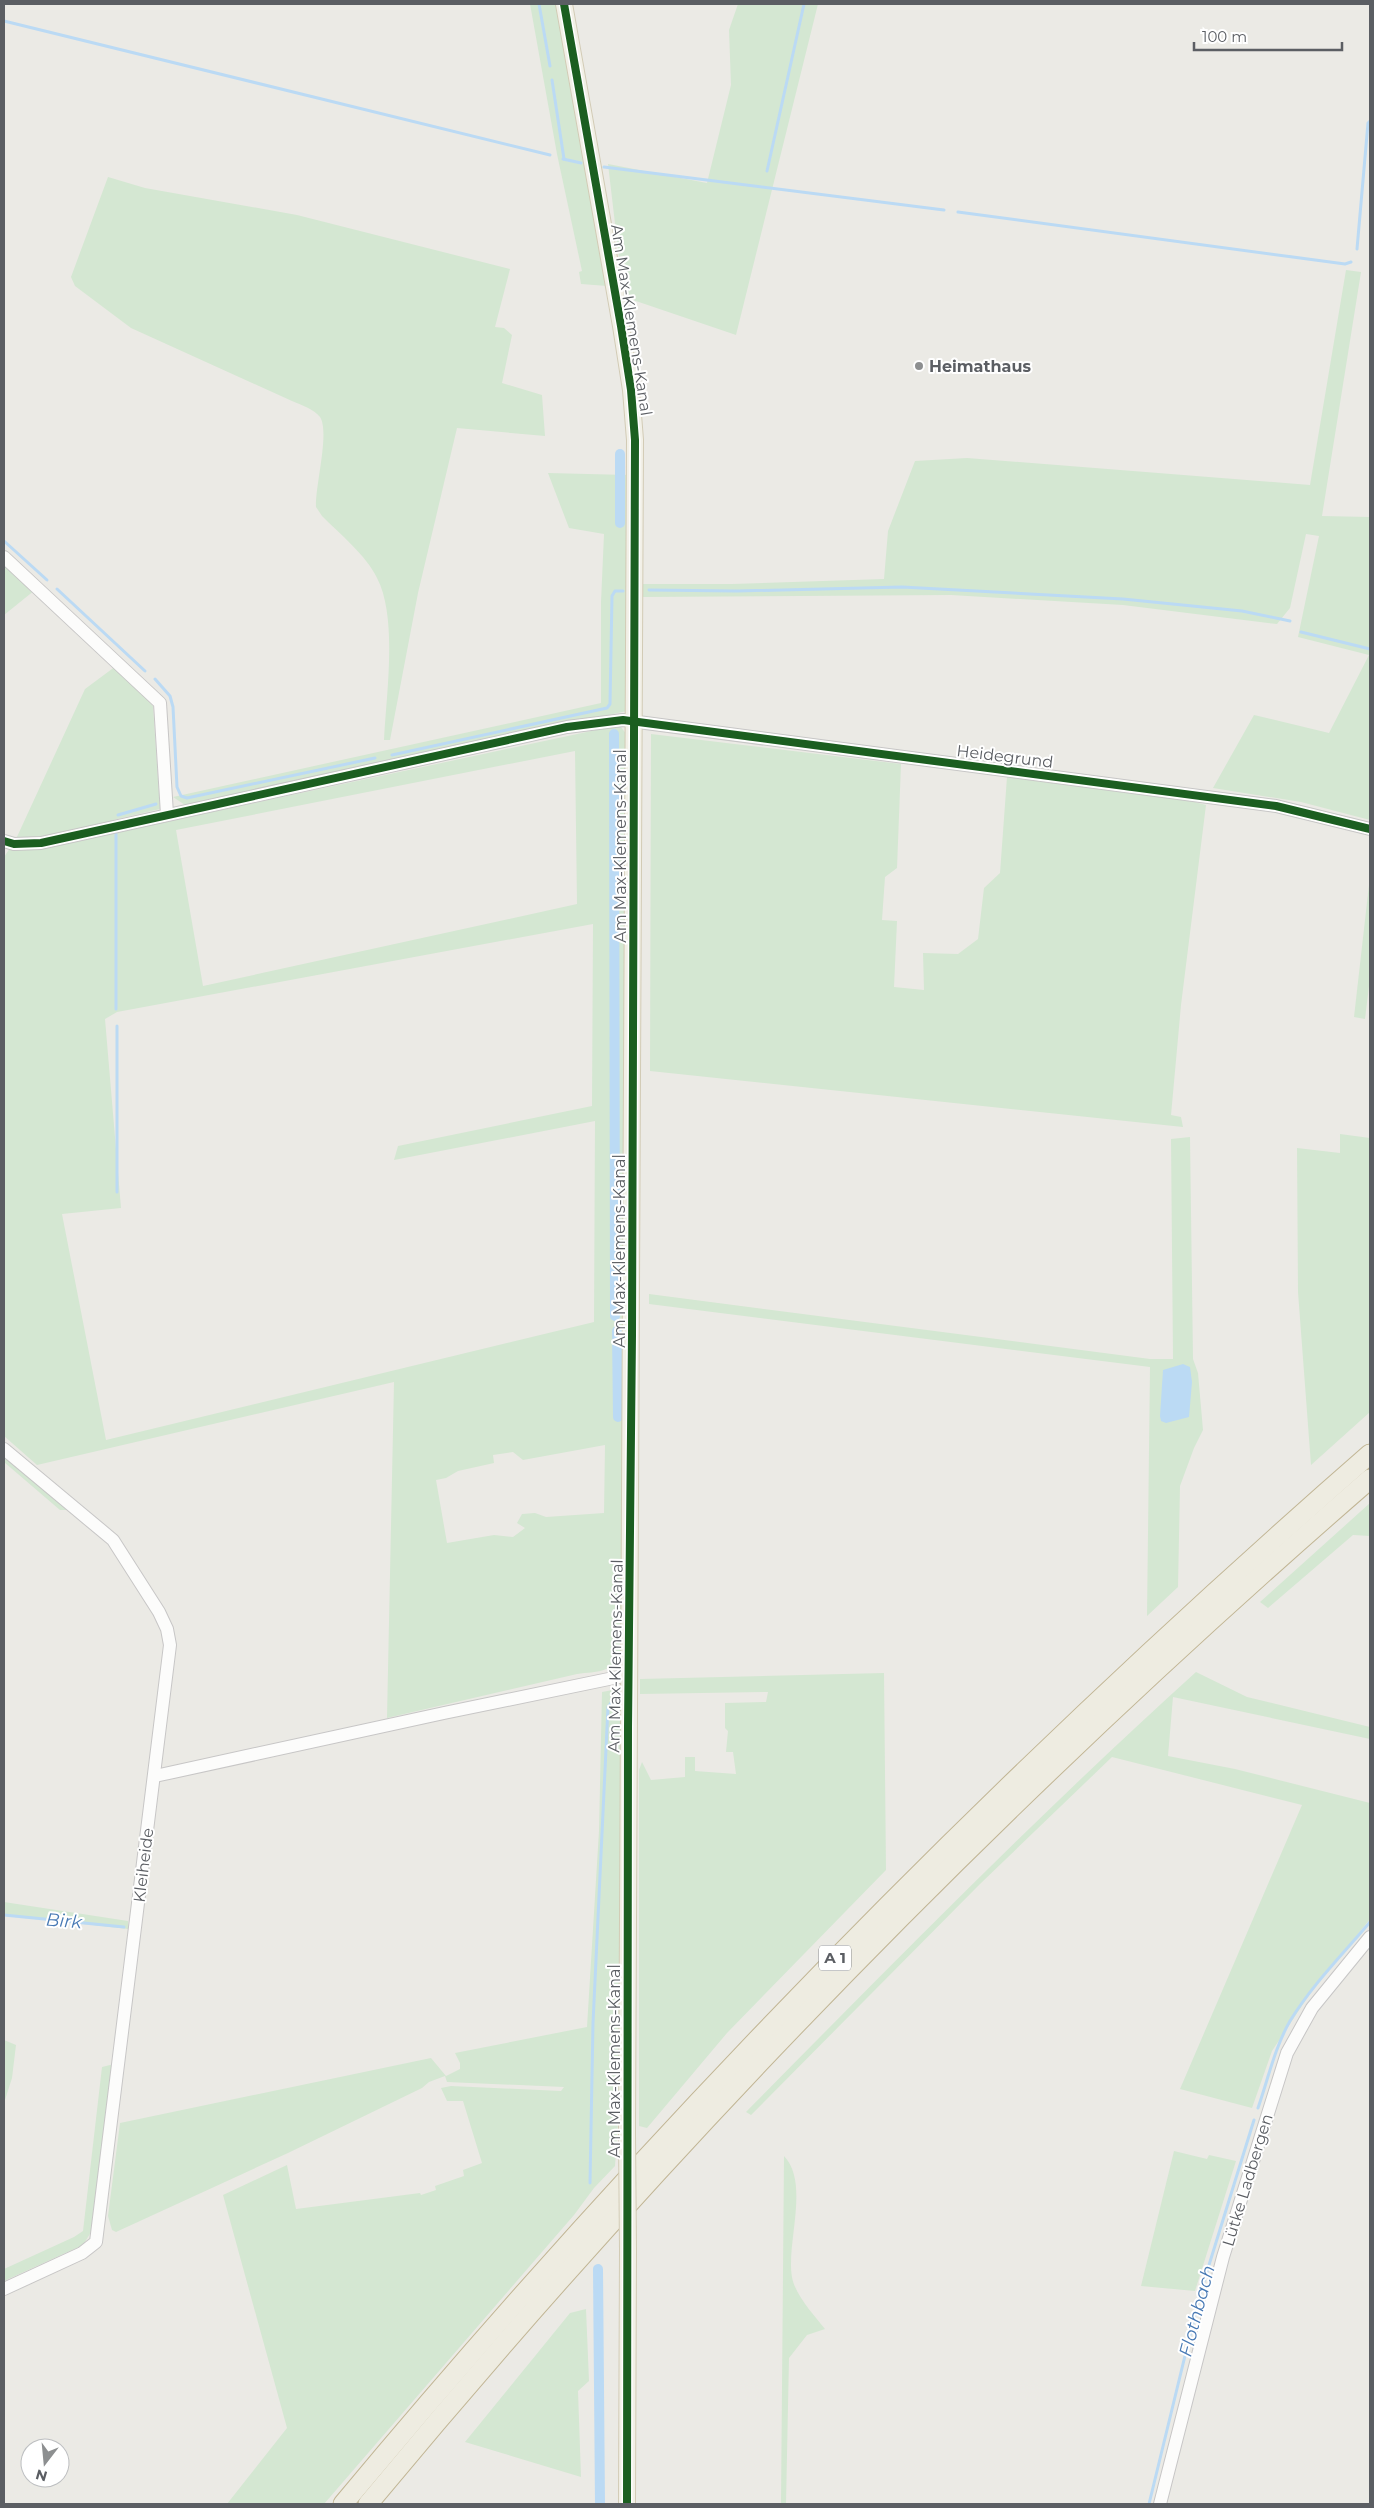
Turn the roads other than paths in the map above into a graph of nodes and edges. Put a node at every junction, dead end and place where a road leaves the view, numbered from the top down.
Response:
1 (564, 4) edge
2 (4, 557) edge
3 (635, 720) junction
4 (168, 814) junction
5 (1370, 828) edge
6 (4, 841) edge
7 (4, 1449) edge
8 (1370, 1454) edge
9 (1370, 1479) edge
10 (628, 1675) junction
11 (155, 1776) junction
12 (1370, 1937) edge
13 (4, 2289) edge
14 (343, 2504) edge
15 (368, 2504) edge
16 (627, 2504) edge
17 (1160, 2504) edge

1 - 3 main road, Am Max-Klemens-Kanal
2 - 4 street
3 - 4 street, Heidegrund
3 - 5 street, Heidegrund
3 - 10 main road, Am Max-Klemens-Kanal
4 - 6 street, Heidegrund
7 - 11 street, Kleiheide
8 - 14 highway, A 1
9 - 15 highway, A 1
10 - 11 street
10 - 16 main road, Am Max-Klemens-Kanal, bridge
11 - 13 street, Kleiheide
12 - 17 street, Lütke Ladbergen

